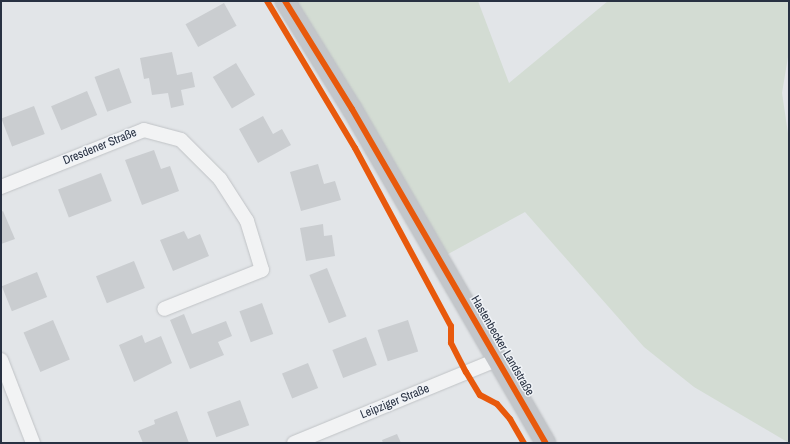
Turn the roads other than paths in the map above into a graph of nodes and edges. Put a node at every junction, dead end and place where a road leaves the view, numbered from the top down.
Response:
1 (285, 1) edge
2 (1, 187) edge
3 (164, 309) dead end
4 (1, 360) edge
5 (496, 360) junction
6 (33, 443) edge
7 (294, 443) edge
8 (546, 443) edge

1 - 5 main road, Hastenbecker Landstraße
2 - 3 street, Dresdener Straße
4 - 6 street
5 - 7 street, Leipziger Straße
5 - 8 main road, Hastenbecker Landstraße

